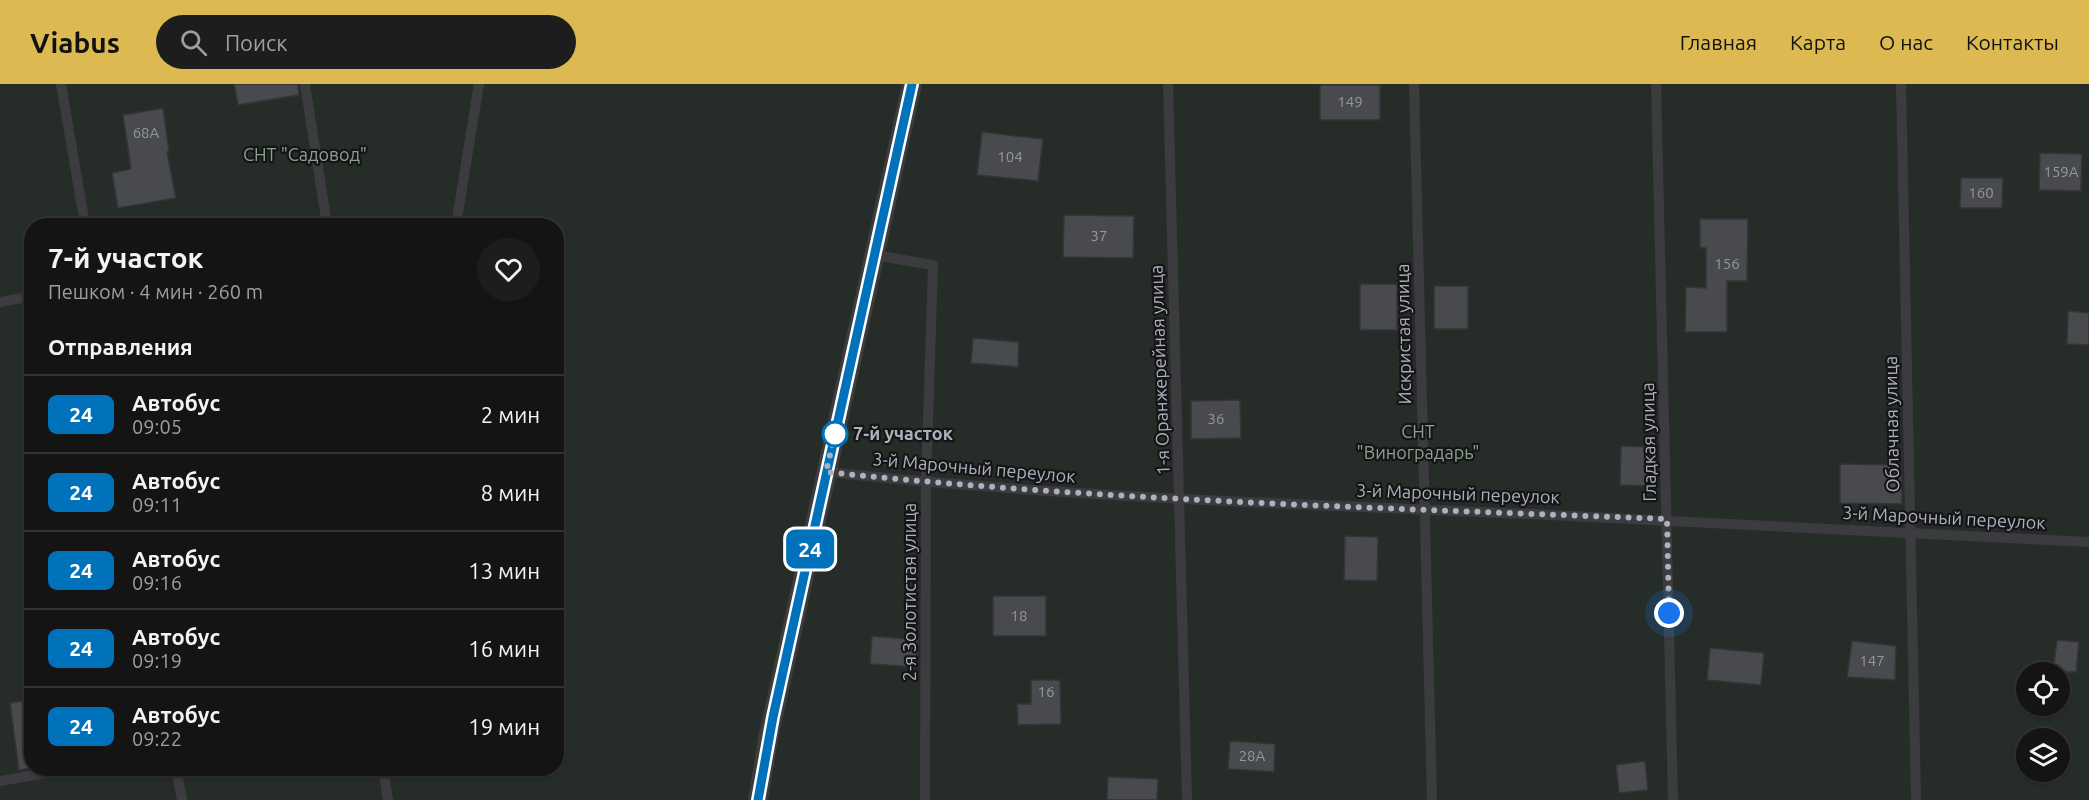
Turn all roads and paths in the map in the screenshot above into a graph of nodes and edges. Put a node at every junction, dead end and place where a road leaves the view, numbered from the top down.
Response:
1 (61, 84) edge
2 (305, 84) edge
3 (479, 84) edge
4 (912, 84) edge
5 (1168, 84) edge
6 (1414, 84) edge
7 (1656, 84) edge
8 (1901, 84) edge
9 (84, 218) edge
10 (326, 218) edge
11 (457, 218) edge
12 (874, 255) junction
13 (24, 298) edge
14 (0, 302) edge
15 (826, 472) junction
16 (926, 483) junction
17 (1180, 500) junction
18 (1425, 510) junction
19 (1667, 519) junction
20 (1910, 533) junction
21 (2089, 542) edge
22 (28, 776) edge
23 (178, 776) edge
24 (384, 776) edge
25 (0, 781) edge
26 (182, 800) edge
27 (388, 800) edge
28 (758, 800) edge
29 (925, 800) edge
30 (1187, 800) edge
31 (1432, 800) edge
32 (1673, 800) edge
33 (1916, 800) edge

1 - 9 lane
2 - 10 lane
3 - 11 lane
4 - 12 street
5 - 17 lane, 1-я Оранжерейная улица
6 - 18 lane, Искристая улица
7 - 19 lane, Гладкая улица
8 - 20 lane, Облачная улица
12 - 15 street
12 - 16 lane, 2-я Золотистая улица
13 - 14 lane
15 - 16 lane, 3-й Марочный переулок
15 - 28 street
16 - 17 lane, 3-й Марочный переулок
16 - 29 lane, 2-я Золотистая улица
17 - 18 lane, 3-й Марочный переулок
17 - 30 lane, 1-я Оранжерейная улица
18 - 19 lane, 3-й Марочный переулок
18 - 31 lane, Искристая улица
19 - 20 lane, 3-й Марочный переулок
19 - 32 lane, Гладкая улица
20 - 21 lane, 3-й Марочный переулок
20 - 33 lane, Облачная улица
22 - 25 lane
23 - 26 lane
24 - 27 lane

